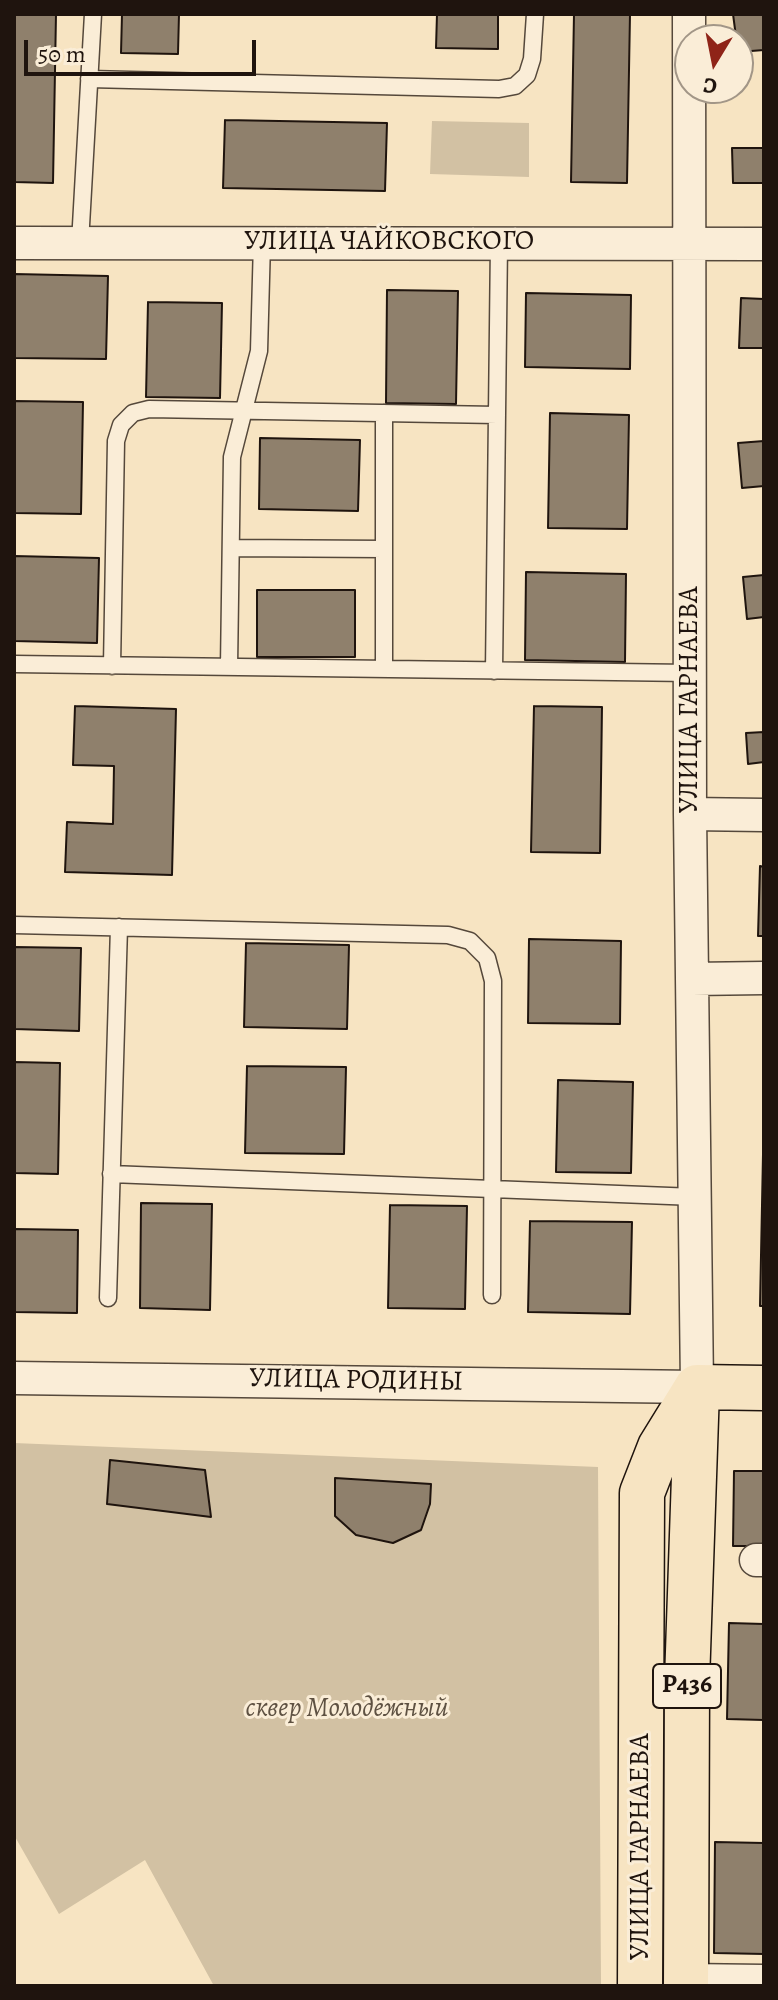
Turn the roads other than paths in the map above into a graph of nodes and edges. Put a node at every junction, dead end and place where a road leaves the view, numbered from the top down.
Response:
1 (93, 14) edge
2 (535, 14) edge
3 (689, 14) edge
4 (89, 79) junction
5 (262, 242) junction
6 (499, 242) junction
7 (687, 242) junction
8 (14, 243) edge
9 (80, 243) junction
10 (764, 244) edge
11 (243, 411) junction
12 (384, 413) junction
13 (497, 415) junction
14 (231, 548) junction
15 (384, 549) junction
16 (14, 664) edge
17 (112, 666) junction
18 (229, 667) junction
19 (384, 669) junction
20 (494, 671) junction
21 (690, 673) junction
22 (690, 814) junction
23 (764, 815) edge
24 (14, 925) edge
25 (119, 927) junction
26 (764, 978) edge
27 (692, 979) junction
28 (111, 1174) junction
29 (492, 1189) junction
30 (695, 1197) junction
31 (492, 1295) dead end
32 (108, 1298) dead end
33 (14, 1378) edge
34 (697, 1387) junction
35 (764, 1388) edge
36 (764, 1981) edge
37 (686, 1983) edge
38 (640, 1986) edge

1 - 4 lane
2 - 4 lane
3 - 7 street, УЛИЦА ГАРНАЕВА
4 - 9 lane
5 - 6 street, УЛИЦА ЧАЙКОВСКОГО
5 - 9 street, УЛИЦА ЧАЙКОВСКОГО
5 - 11 lane
6 - 7 street, УЛИЦА ЧАЙКОВСКОГО
6 - 13 lane
7 - 10 street, УЛИЦА ЧАЙКОВСКОГО
7 - 21 street, УЛИЦА ГАРНАЕВА
8 - 9 street, УЛИЦА ЧАЙКОВСКОГО
11 - 12 lane
11 - 14 lane
11 - 17 lane
12 - 13 lane
12 - 15 lane
13 - 20 lane
14 - 15 lane
14 - 18 lane
15 - 19 lane
16 - 17 lane
17 - 18 lane
18 - 19 lane
19 - 20 lane
20 - 21 lane
21 - 22 street, УЛИЦА ГАРНАЕВА
22 - 23 street
22 - 27 street, УЛИЦА ГАРНАЕВА
24 - 25 lane
25 - 28 lane
25 - 29 lane
26 - 27 street
27 - 30 street, УЛИЦА ГАРНАЕВА
28 - 29 lane
28 - 32 lane
29 - 30 lane
29 - 31 lane
30 - 34 street, УЛИЦА ГАРНАЕВА
33 - 34 street, УЛИЦА РОДИНЫ
34 - 35 main road
34 - 37 main road, УЛИЦА ГАРНАЕВА / P436
34 - 38 main road, УЛИЦА ГАРНАЕВА
36 - 37 street

